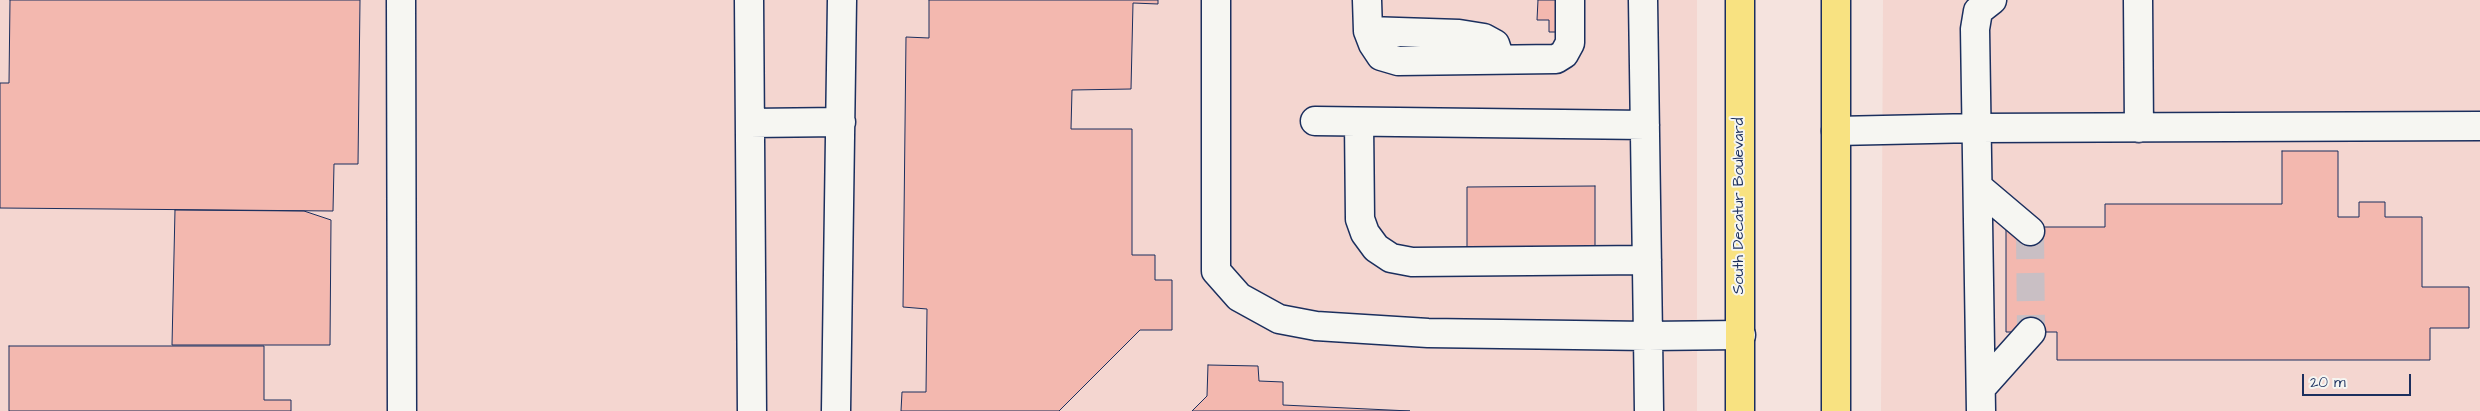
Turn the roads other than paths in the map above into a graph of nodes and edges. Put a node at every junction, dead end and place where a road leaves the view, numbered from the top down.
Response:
1 (401, 0) edge
2 (749, 0) edge
3 (842, 0) edge
4 (1216, 0) edge
5 (1367, 0) edge
6 (1570, 0) edge
7 (1643, 0) edge
8 (1740, 0) edge
9 (1836, 0) edge
10 (1992, 0) edge
11 (2138, 0) edge
12 (841, 122) junction
13 (1315, 122) dead end
14 (1359, 122) junction
15 (750, 123) junction
16 (1645, 124) junction
17 (2480, 126) edge
18 (1977, 128) junction
19 (2139, 128) junction
20 (1836, 131) junction
21 (1978, 187) junction
22 (2030, 231) dead end
23 (1647, 260) junction
24 (2031, 332) tunnel mouth
25 (1741, 334) junction
26 (1648, 336) junction
27 (1981, 399) edge
28 (402, 411) edge
29 (752, 411) edge
30 (836, 411) edge
31 (1649, 411) edge
32 (1740, 411) edge
33 (1836, 411) edge

1 - 28 lane
2 - 15 lane
3 - 12 lane
4 - 26 lane
5 - 6 lane
7 - 16 lane
8 - 25 main road, South Decatur Boulevard
9 - 20 main road
10 - 18 lane
11 - 19 lane
12 - 15 lane
12 - 30 lane
13 - 14 lane
14 - 16 lane
14 - 23 lane
15 - 29 lane
16 - 23 lane
17 - 19 lane
18 - 19 lane
18 - 20 lane
18 - 21 lane
20 - 33 main road
21 - 22 lane
21 - 27 lane
23 - 26 lane
24 - 27 lane
25 - 26 lane
25 - 32 main road, South Decatur Boulevard
26 - 31 lane

